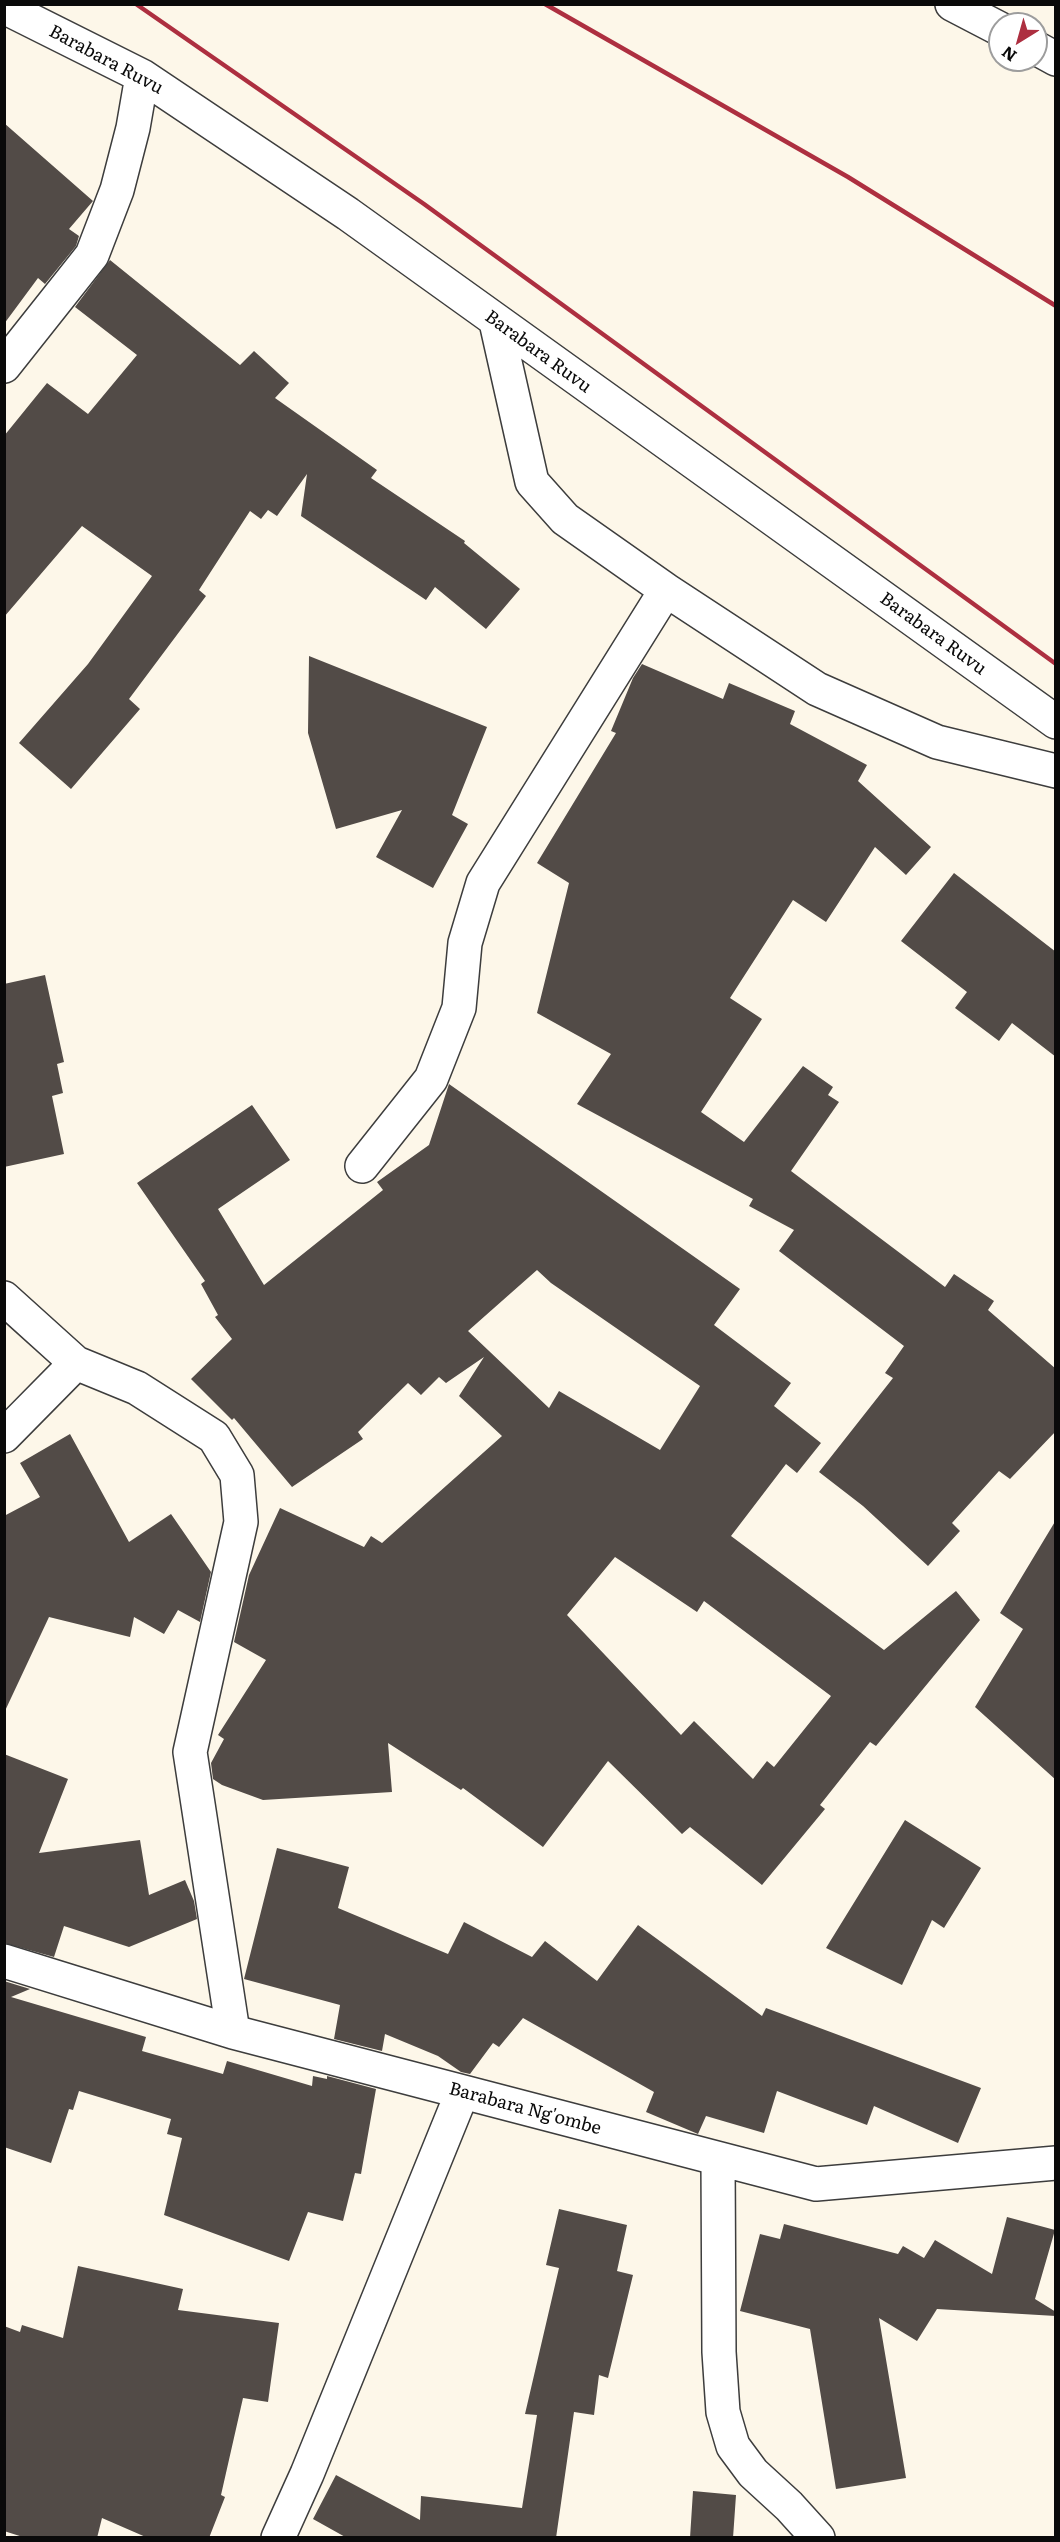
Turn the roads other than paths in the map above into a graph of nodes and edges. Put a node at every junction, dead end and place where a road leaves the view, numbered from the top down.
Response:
1 (952, 4) edge
2 (4, 8) edge
3 (988, 23) edge
4 (142, 76) junction
5 (496, 322) junction
6 (4, 366) edge
7 (666, 590) junction
8 (1056, 722) edge
9 (1056, 771) edge
10 (362, 1166) dead end
11 (4, 1298) edge
12 (76, 1363) junction
13 (4, 1436) edge
14 (4, 1961) edge
15 (233, 2032) junction
16 (462, 2093) junction
17 (718, 2159) junction
18 (1056, 2163) edge
19 (278, 2538) edge
20 (818, 2538) edge

1 - 3 street
2 - 4 street, Barabara Ruvu
4 - 5 street, Barabara Ruvu
4 - 6 street
5 - 7 street
5 - 8 street, Barabara Ruvu
7 - 9 street
7 - 10 street
11 - 12 street
12 - 13 street
12 - 15 street
14 - 15 street, Barabara Ng'ombe
15 - 16 street, Barabara Ng'ombe
16 - 17 street, Barabara Ng'ombe
16 - 19 street
17 - 18 street, Barabara Ng'ombe
17 - 20 street

